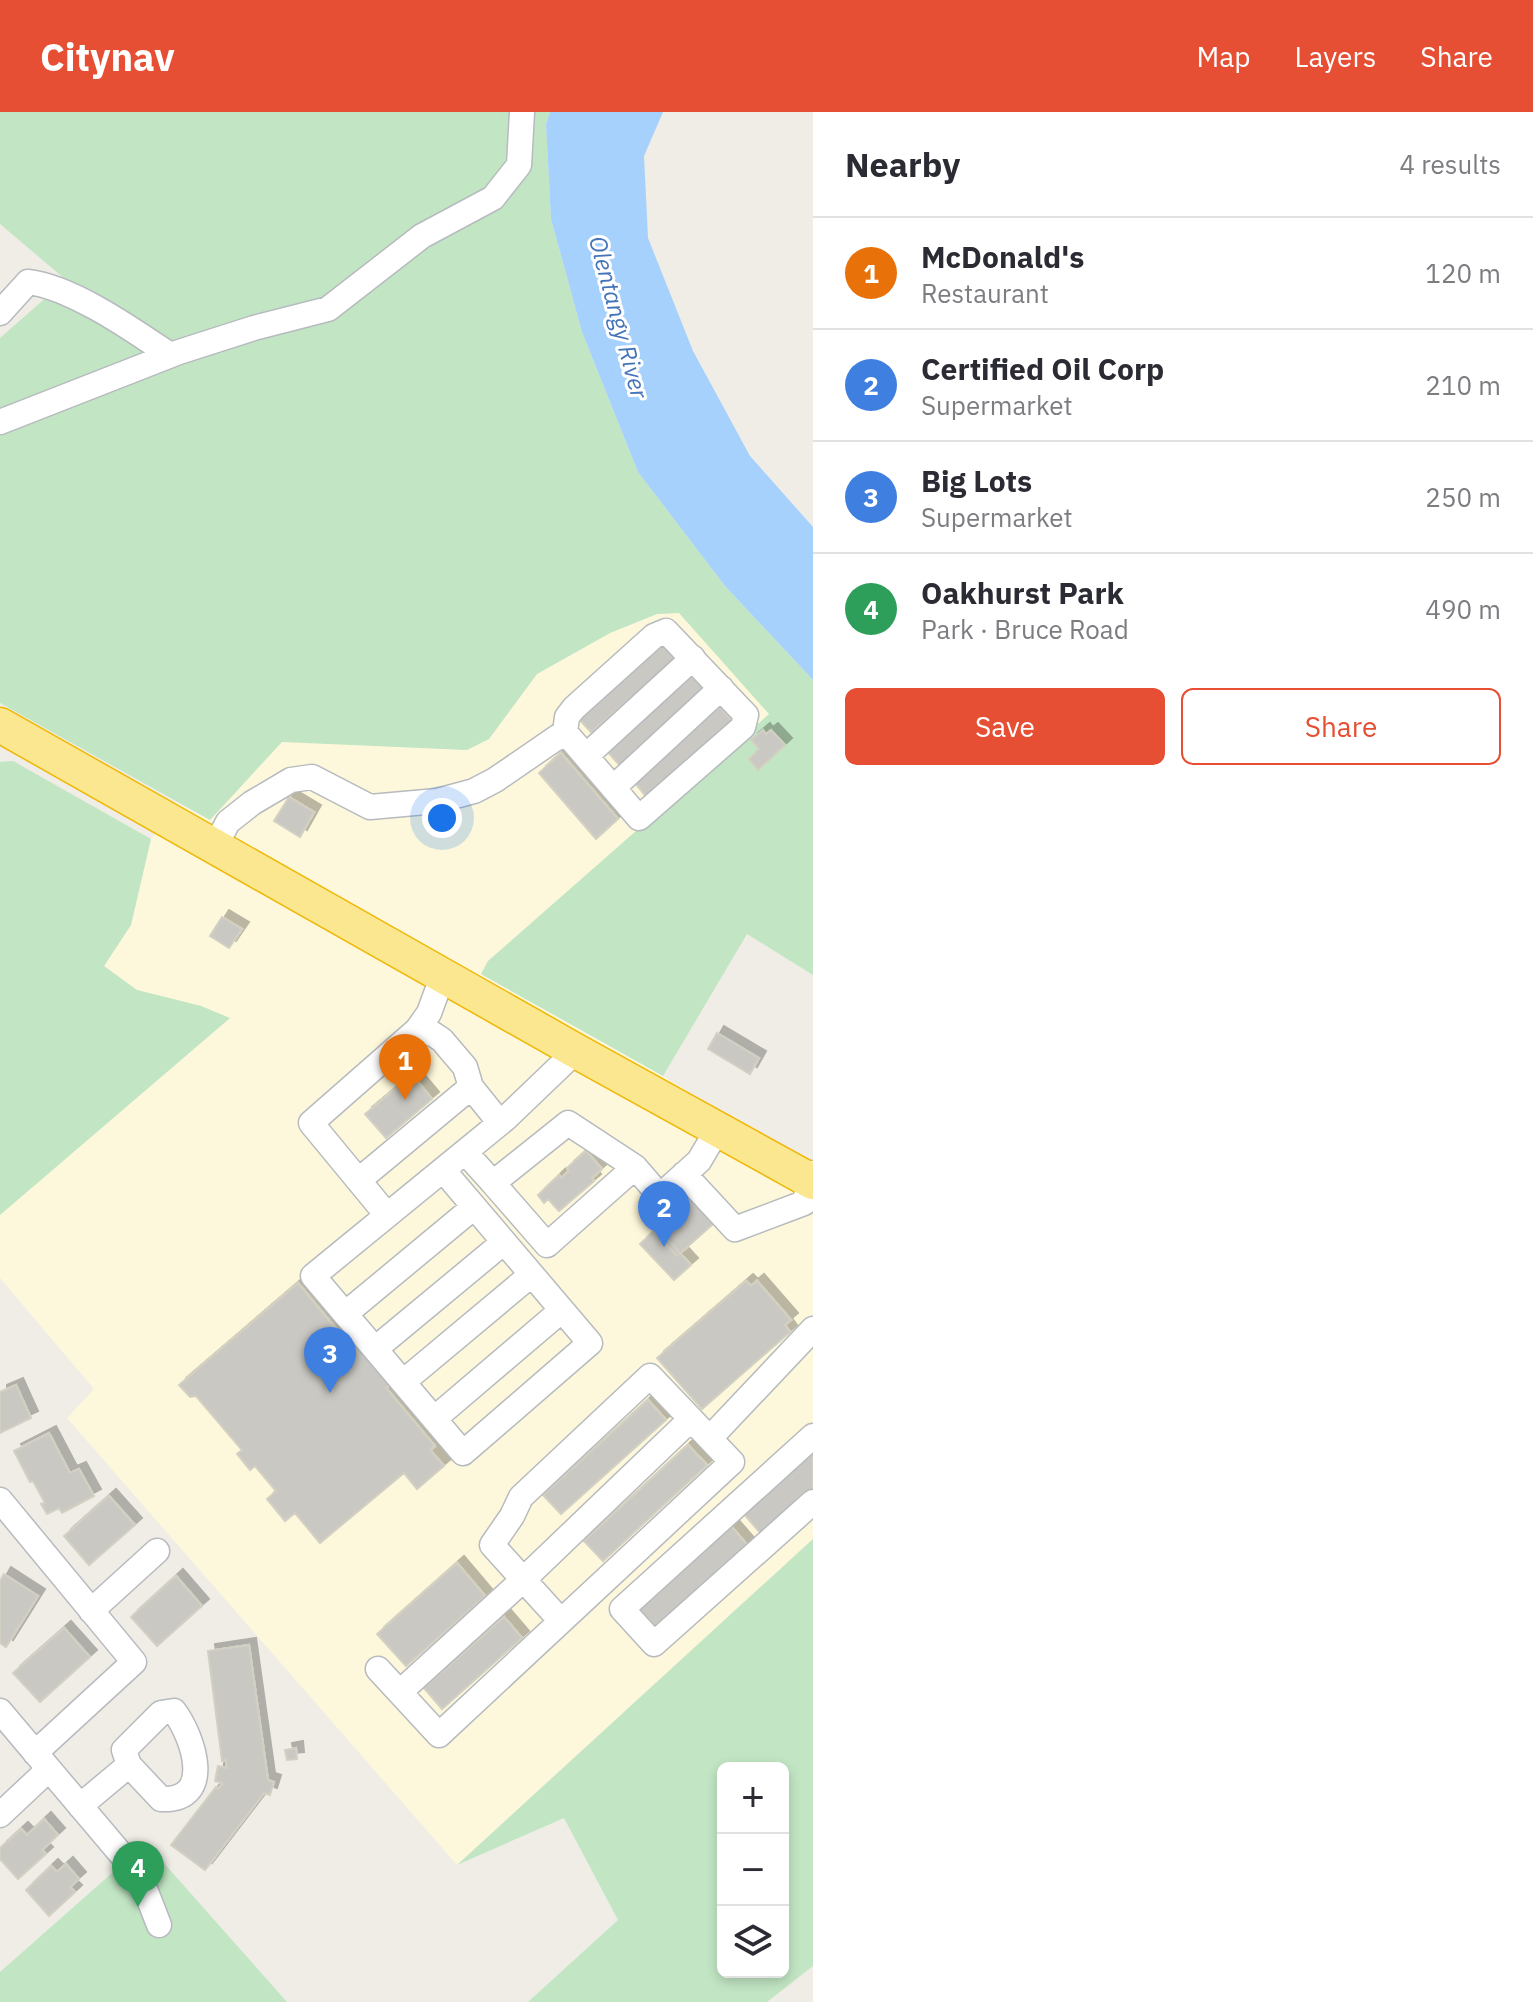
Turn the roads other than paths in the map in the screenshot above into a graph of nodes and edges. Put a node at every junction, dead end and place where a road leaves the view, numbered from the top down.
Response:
1 (522, 112) edge
2 (0, 313) edge
3 (170, 355) junction
4 (0, 422) edge
5 (693, 658) junction
6 (721, 688) junction
7 (2, 729) edge
8 (565, 732) junction
9 (586, 756) junction
10 (613, 788) junction
11 (215, 846) junction
12 (443, 975) junction
13 (417, 1030) junction
14 (576, 1051) junction
15 (471, 1087) junction
16 (500, 1123) junction
17 (718, 1129) junction
18 (465, 1152) junction
19 (635, 1167) junction
20 (443, 1170) junction
21 (684, 1174) junction
22 (812, 1179) edge
23 (359, 1180) junction
24 (493, 1183) junction
25 (474, 1207) junction
26 (387, 1215) junction
27 (504, 1242) junction
28 (531, 1275) junction
29 (562, 1310) junction
30 (345, 1314) junction
31 (813, 1329) edge
32 (375, 1349) junction
33 (403, 1382) junction
34 (434, 1419) junction
35 (691, 1419) junction
36 (813, 1436) edge
37 (710, 1438) junction
38 (0, 1500) edge
39 (813, 1502) edge
40 (157, 1551) dead end
41 (523, 1580) junction
42 (91, 1611) junction
43 (561, 1621) junction
44 (378, 1669) dead end
45 (400, 1692) junction
46 (0, 1711) edge
47 (42, 1761) junction
48 (129, 1765) dead end
49 (80, 1806) junction
50 (0, 1815) edge
51 (159, 1925) dead end

1 - 3 street
2 - 3 street
3 - 4 street
5 - 6 street
5 - 8 street
5 - 9 street
6 - 10 street
6 - 10 street
7 - 11 highway
8 - 9 street
8 - 11 street
9 - 10 street
11 - 12 highway
12 - 13 street
12 - 14 highway
13 - 15 street
13 - 23 street
14 - 16 street
14 - 17 highway
15 - 16 street
15 - 23 street
16 - 18 street
17 - 21 street
17 - 22 highway
18 - 20 street
18 - 24 street
19 - 21 street
19 - 24 street
19 - 24 street
20 - 25 street
20 - 26 street
21 - 22 street
23 - 26 street
25 - 27 street
25 - 30 street
26 - 30 street
27 - 28 street
27 - 32 street
28 - 29 street
28 - 33 street
29 - 34 street
29 - 34 street
30 - 32 street
31 - 37 street
32 - 33 street
33 - 34 street
35 - 37 street
35 - 41 street
35 - 41 street
36 - 39 street
37 - 43 street
38 - 42 street
40 - 42 street
41 - 43 street
41 - 45 street
42 - 47 street
43 - 45 street
44 - 45 street
46 - 47 street
47 - 49 street
47 - 50 street
48 - 49 street
49 - 51 street

